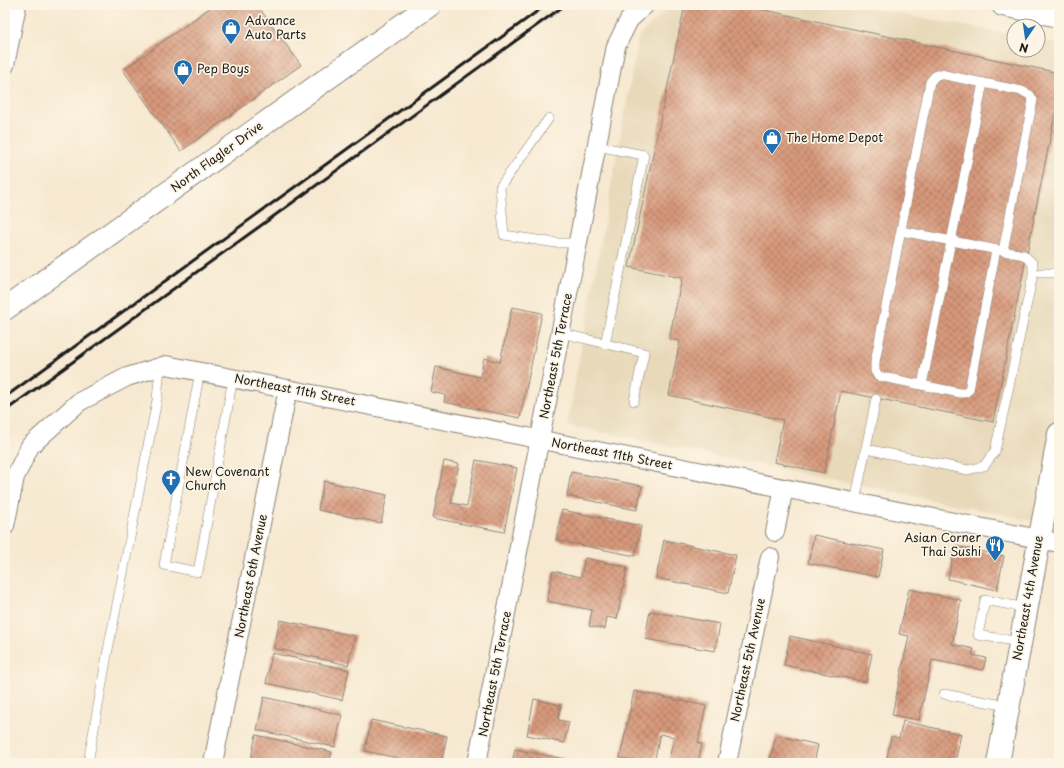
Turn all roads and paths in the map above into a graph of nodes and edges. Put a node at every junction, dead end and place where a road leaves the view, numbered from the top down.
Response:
1 (17, 5) edge
2 (430, 5) edge
3 (645, 5) edge
4 (1003, 5) edge
5 (1059, 16) edge
6 (5, 65) edge
7 (983, 83) junction
8 (549, 118) dead end
9 (597, 146) junction
10 (901, 231) junction
11 (952, 241) junction
12 (578, 243) junction
13 (1000, 250) junction
14 (1041, 273) dead end
15 (1059, 273) edge
16 (5, 309) edge
17 (561, 333) junction
18 (605, 344) junction
19 (163, 366) junction
20 (200, 371) junction
21 (234, 378) junction
22 (922, 385) junction
23 (288, 389) junction
24 (876, 398) dead end
25 (634, 401) dead end
26 (1059, 434) edge
27 (540, 439) junction
28 (866, 449) junction
29 (784, 488) junction
30 (855, 502) junction
31 (5, 526) edge
32 (775, 532) dead end
33 (1049, 541) edge
34 (770, 558) dead end
35 (1026, 608) junction
36 (1020, 642) junction
37 (944, 694) dead end
38 (1008, 706) junction
39 (88, 763) edge
40 (214, 763) edge
41 (477, 763) edge
42 (727, 763) edge
43 (998, 763) edge

1 - 6 street
2 - 16 street, North Flagler Drive
3 - 9 street, Northeast 5th Terrace
4 - 5 street
7 - 10 lane
7 - 11 lane
7 - 13 lane
8 - 12 lane
9 - 12 street, Northeast 5th Terrace
9 - 18 lane
10 - 11 lane
10 - 22 lane
11 - 13 lane
11 - 22 lane
12 - 17 street, Northeast 5th Terrace
13 - 22 lane
13 - 28 lane
14 - 15 lane
17 - 18 lane
17 - 27 street, Northeast 5th Terrace
18 - 25 lane
19 - 20 street, Northeast 11th Street
19 - 31 street
19 - 39 lane
20 - 21 street, Northeast 11th Street
20 - 21 lane
21 - 23 street, Northeast 11th Street
23 - 27 street, Northeast 11th Street
23 - 40 street, Northeast 6th Avenue
24 - 28 lane
26 - 33 street, Northeast 4th Avenue
27 - 29 street, Northeast 11th Street
27 - 41 street, Northeast 5th Terrace
28 - 30 lane
29 - 30 street, Northeast 11th Street
29 - 32 street
30 - 33 street, Northeast 11th Street
33 - 35 street, Northeast 4th Avenue
34 - 42 street, Northeast 5th Avenue
35 - 36 street, Northeast 4th Avenue
35 - 36 lane
36 - 38 street, Northeast 4th Avenue
37 - 38 lane
38 - 43 street, Northeast 4th Avenue

